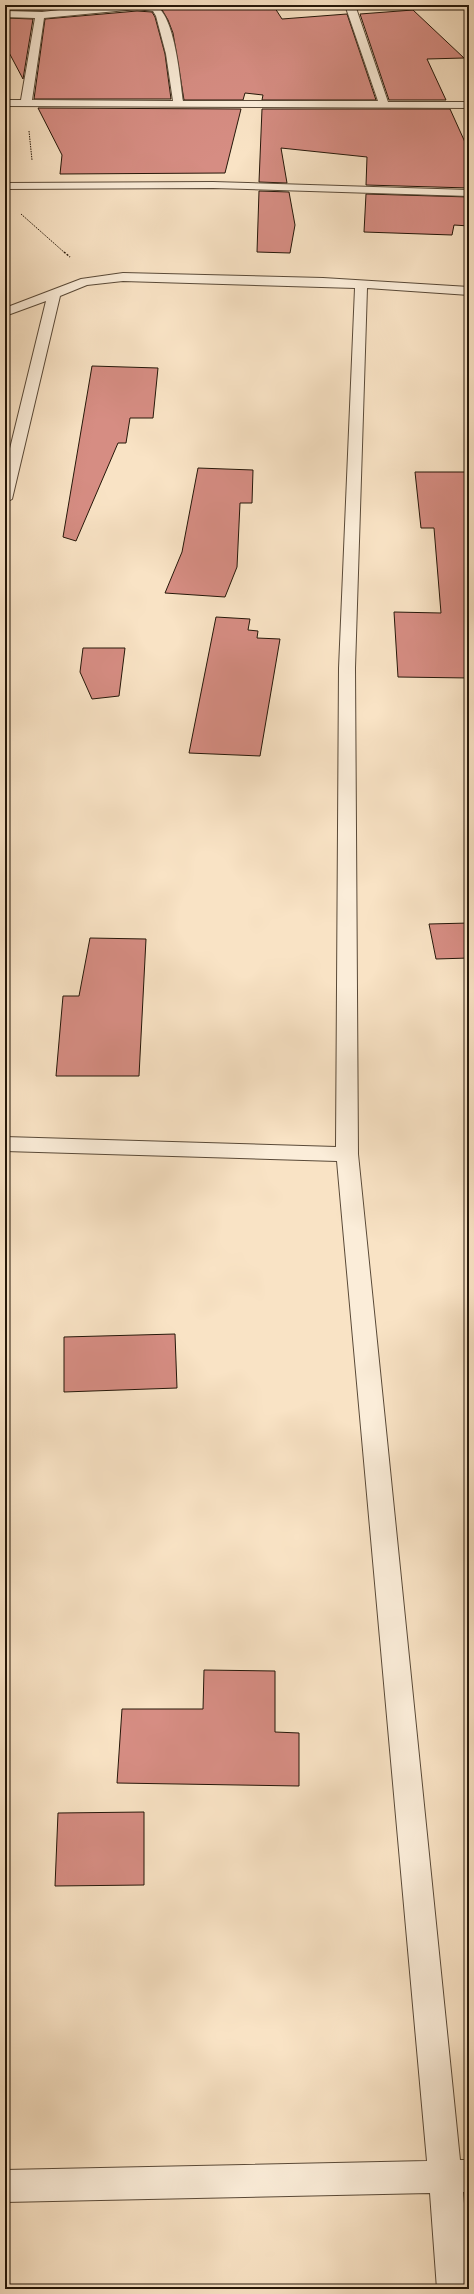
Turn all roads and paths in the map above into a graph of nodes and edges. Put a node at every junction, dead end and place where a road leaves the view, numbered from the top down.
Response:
1 (350, 5) edge
2 (5, 14) edge
3 (40, 15) junction
4 (26, 103) junction
5 (178, 103) junction
6 (5, 104) edge
7 (384, 104) junction
8 (469, 105) edge
9 (34, 185) junction
10 (5, 186) edge
11 (469, 193) edge
12 (18, 212) dead end
13 (96, 279) junction
14 (361, 286) junction
15 (469, 291) edge
16 (54, 293) junction
17 (5, 312) edge
18 (5, 499) edge
19 (5, 1144) edge
20 (347, 1154) junction
21 (457, 2176) edge
22 (5, 2186) edge
23 (454, 2289) edge

1 - 7 street
2 - 3 street
3 - 4 street
3 - 5 street
4 - 5 street
4 - 6 street
4 - 9 path
5 - 7 street
7 - 8 street
9 - 10 street
9 - 11 street
12 - 13 path
13 - 14 street
13 - 16 street
14 - 15 street
14 - 20 street
16 - 17 street
16 - 18 street
19 - 20 street
20 - 21 street
21 - 22 street
21 - 23 street

